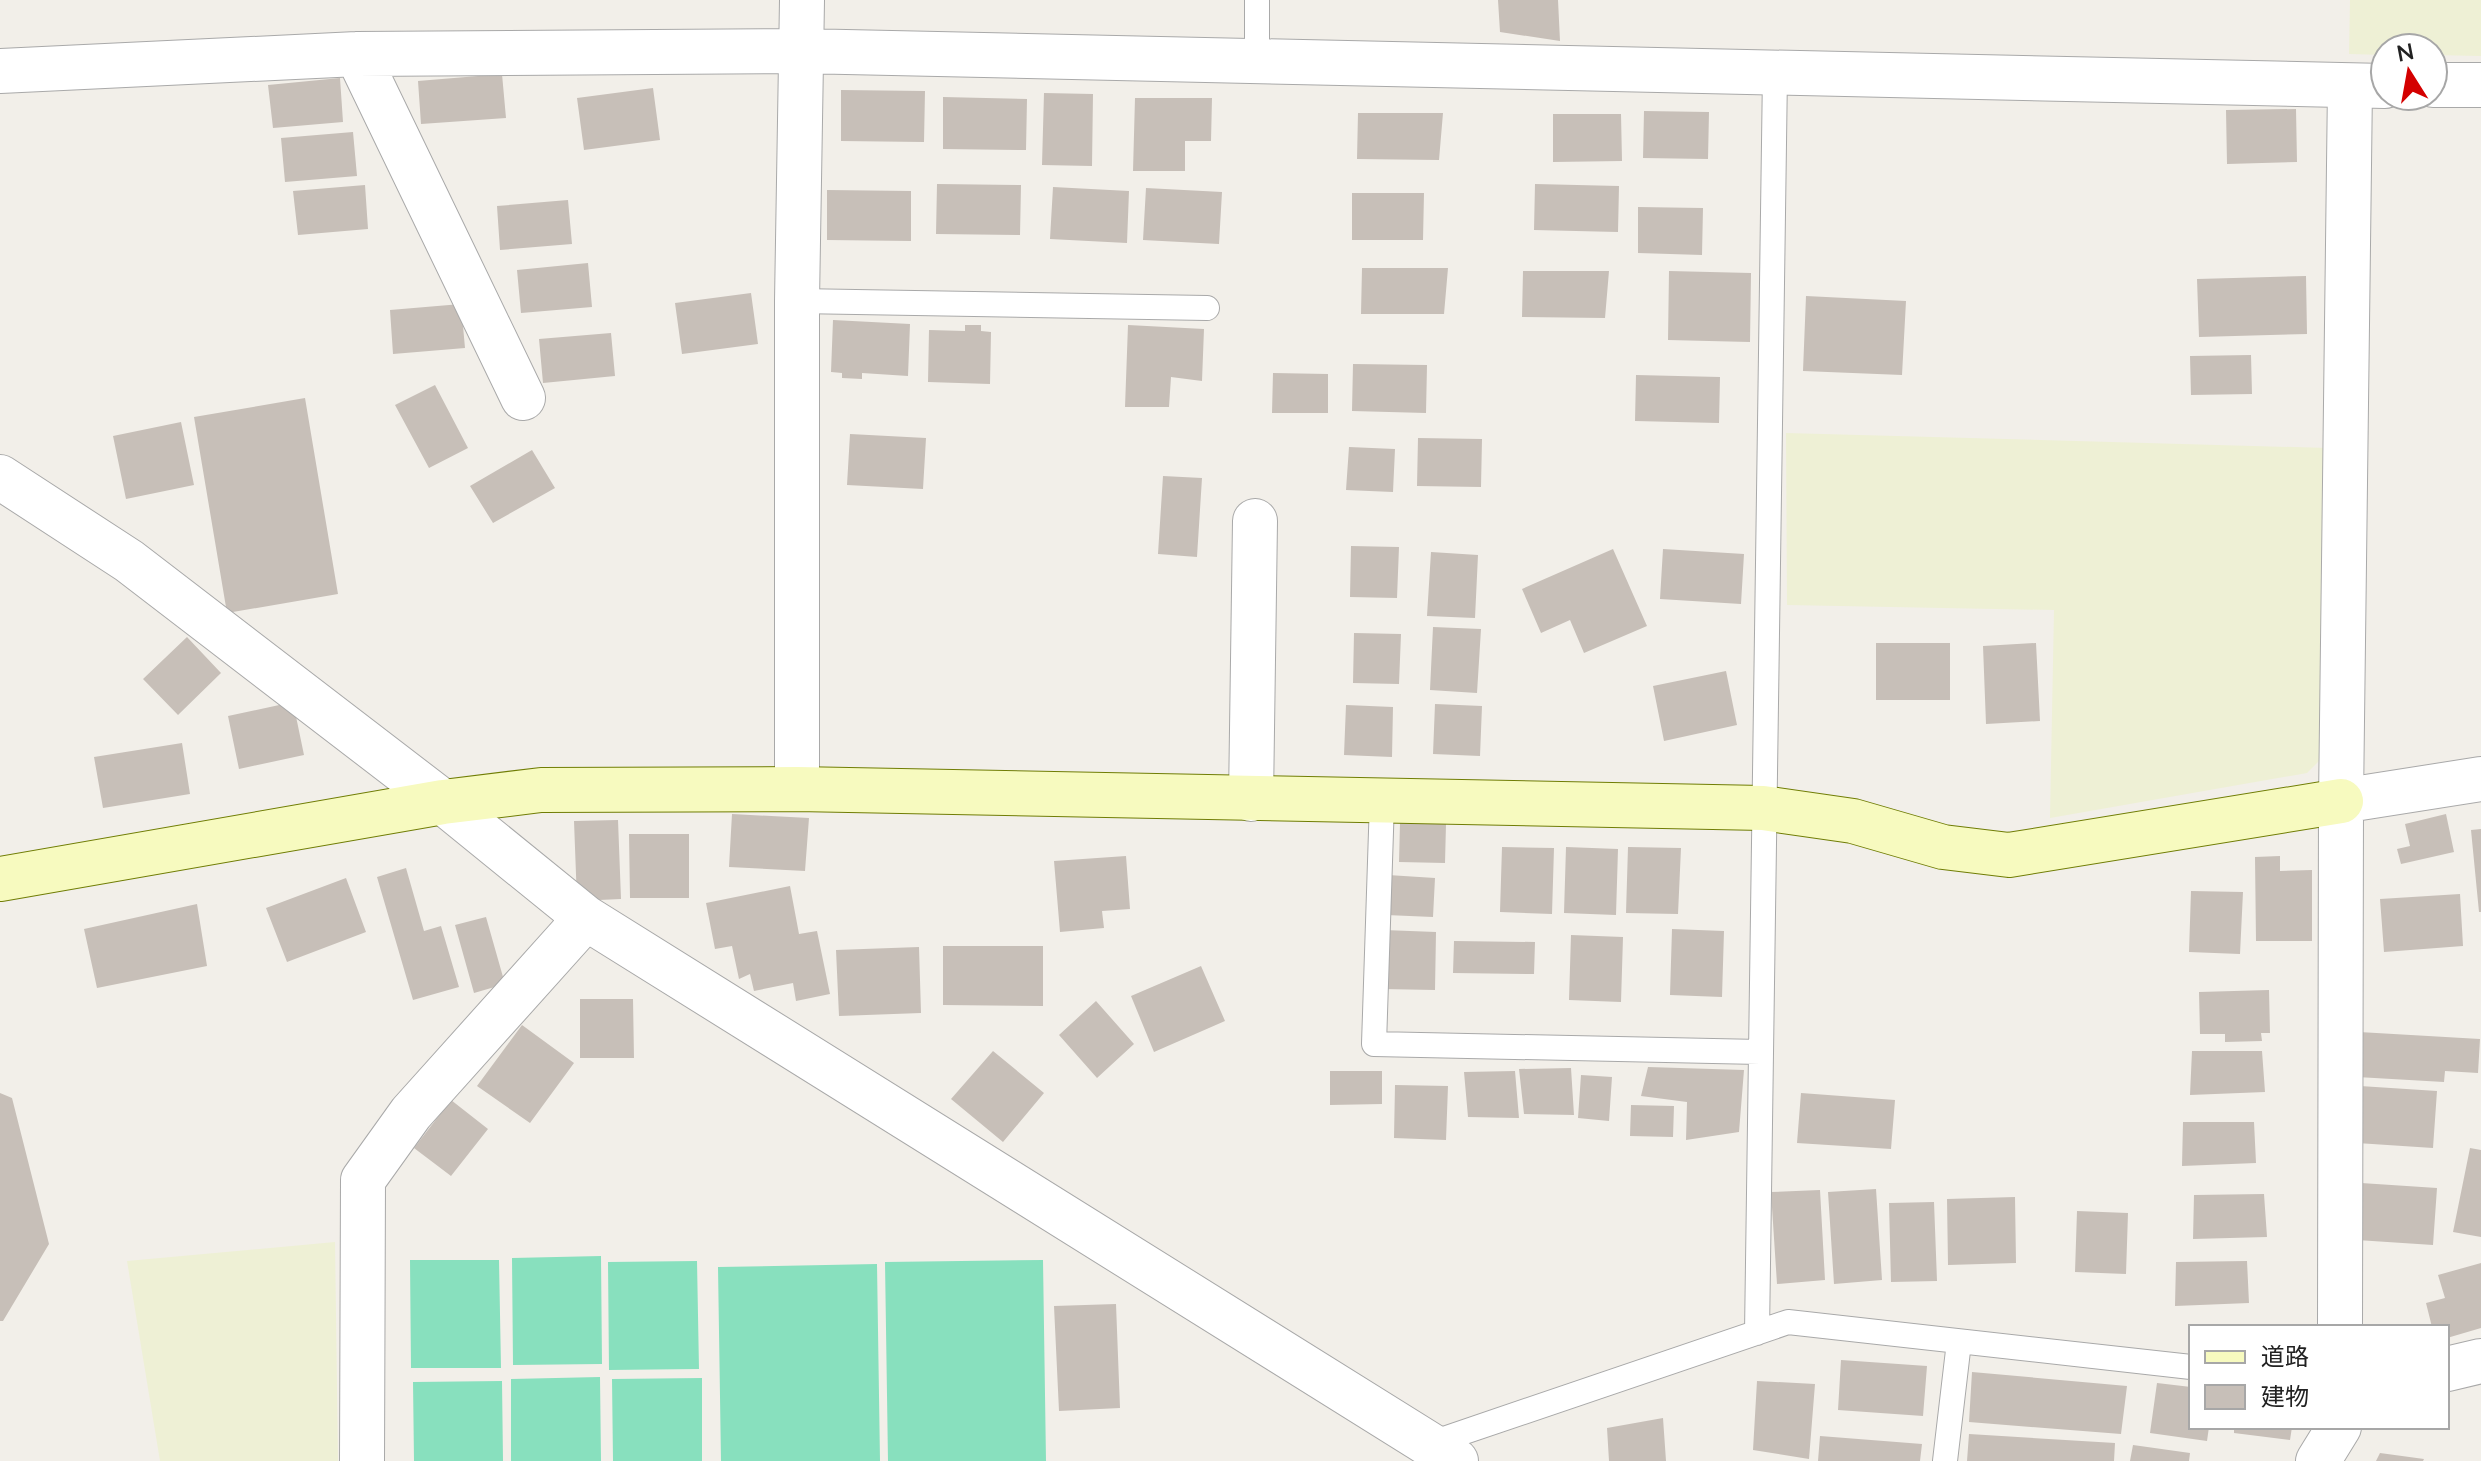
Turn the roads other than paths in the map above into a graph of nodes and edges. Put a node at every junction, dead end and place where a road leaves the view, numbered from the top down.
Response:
1 (802, 0) edge
2 (1257, 0) edge
3 (800, 51) junction
4 (357, 54) junction
5 (1257, 62) junction
6 (0, 71) edge
7 (1775, 73) junction
8 (2449, 85) edge
9 (2481, 85) edge
10 (2368, 86) edge
11 (797, 301) junction
12 (1207, 308) dead end
13 (523, 398) dead end
14 (0, 477) edge
15 (1255, 521) dead end
16 (2481, 779) edge
17 (797, 789) junction
18 (1251, 799) junction
19 (1382, 801) junction
20 (2341, 801) junction
21 (443, 802) junction
22 (1763, 808) junction
23 (0, 879) edge
24 (586, 918) junction
25 (1760, 1052) junction
26 (2340, 1325) edge
27 (1757, 1333) junction
28 (1959, 1342) junction
29 (2481, 1361) edge
30 (2189, 1367) edge
31 (2449, 1369) edge
32 (1443, 1453) edge
33 (362, 1461) edge
34 (1945, 1461) edge

1 - 3 street
2 - 5 lane
3 - 4 street
3 - 5 street
3 - 11 street
4 - 6 street
4 - 13 street
5 - 7 street
7 - 10 street
7 - 22 lane
8 - 9 street
10 - 20 street
11 - 12 lane
11 - 17 street
14 - 21 street
15 - 18 street
16 - 20 street
17 - 18 street
17 - 21 street
18 - 19 street
19 - 22 street
19 - 25 lane
20 - 22 street
20 - 26 street
21 - 23 street
21 - 24 street
22 - 25 lane
24 - 32 street
24 - 33 street
25 - 27 lane
27 - 28 lane
27 - 32 lane
28 - 30 lane
28 - 34 lane
29 - 31 street

